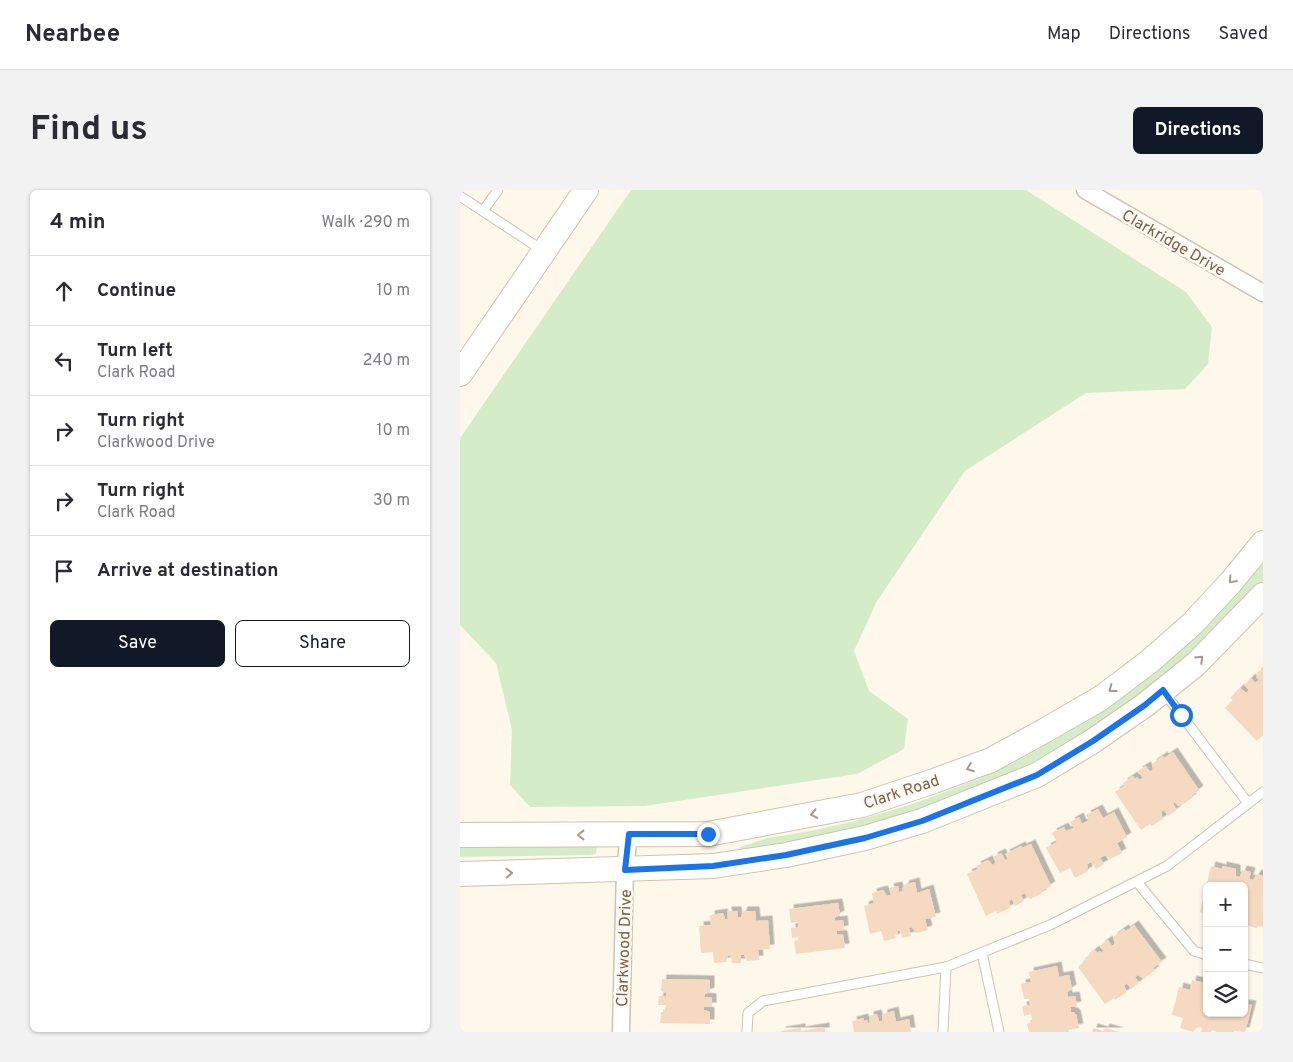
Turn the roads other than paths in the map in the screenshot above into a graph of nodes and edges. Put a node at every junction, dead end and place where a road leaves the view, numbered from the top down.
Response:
1 (498, 190) edge
2 (586, 190) edge
3 (1085, 190) edge
4 (460, 196) edge
5 (483, 212) junction
6 (544, 252) junction
7 (1263, 293) edge
8 (460, 374) edge
9 (1263, 543) edge
10 (1263, 595) edge
11 (1163, 690) junction
12 (1263, 792) edge
13 (1248, 803) junction
14 (629, 834) junction
15 (460, 835) edge
16 (625, 870) junction
17 (460, 874) edge
18 (1136, 882) junction
19 (982, 953) junction
20 (1203, 954) edge
21 (1248, 965) edge
22 (946, 968) junction
23 (1263, 968) edge
24 (621, 1032) edge
25 (747, 1032) edge
26 (943, 1032) edge
27 (999, 1032) edge

1 - 5 lane
2 - 6 main road
3 - 7 street, Clarkridge Drive
4 - 5 lane
5 - 6 lane
6 - 8 main road
9 -> 14 main road, Clark Road
11 -> 10 main road, Clark Road
11 - 13 lane
11 - 16 main road, Clark Road
12 - 13 lane
13 - 18 lane
14 -> 15 main road, Clark Road
14 - 16 street, Clarkwood Drive
17 -> 16 main road, Clark Road
16 - 24 street, Clarkwood Drive
18 - 19 lane
18 - 20 lane
19 - 22 lane
19 - 27 lane
21 - 23 lane
22 - 25 lane
22 - 26 lane

